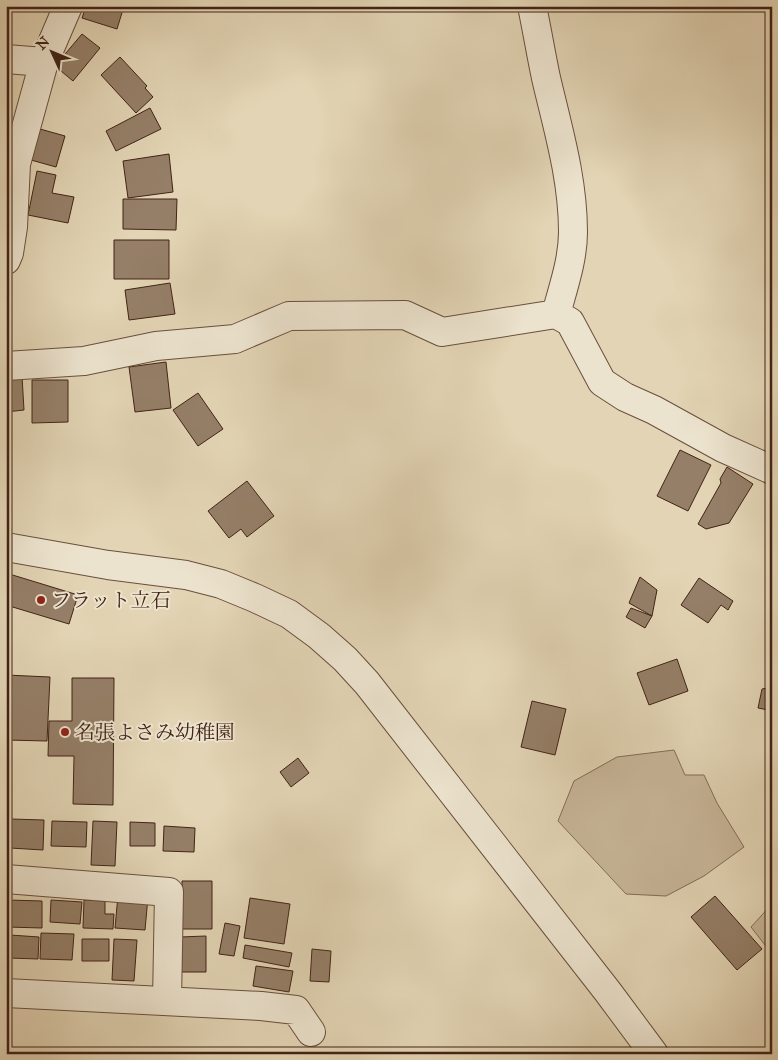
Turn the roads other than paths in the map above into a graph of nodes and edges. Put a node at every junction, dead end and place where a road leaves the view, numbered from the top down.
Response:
1 (68, 6) edge
2 (532, 6) edge
3 (6, 59) edge
4 (44, 62) junction
5 (6, 260) edge
6 (556, 314) junction
7 (6, 366) edge
8 (772, 470) edge
9 (6, 547) edge
10 (6, 879) edge
11 (6, 993) edge
12 (167, 1001) junction
13 (311, 1032) dead end
14 (654, 1054) edge

1 - 4 street
2 - 6 street
3 - 4 street
4 - 5 street
6 - 7 street
6 - 8 street
9 - 14 street
10 - 12 street
11 - 12 street
12 - 13 street

